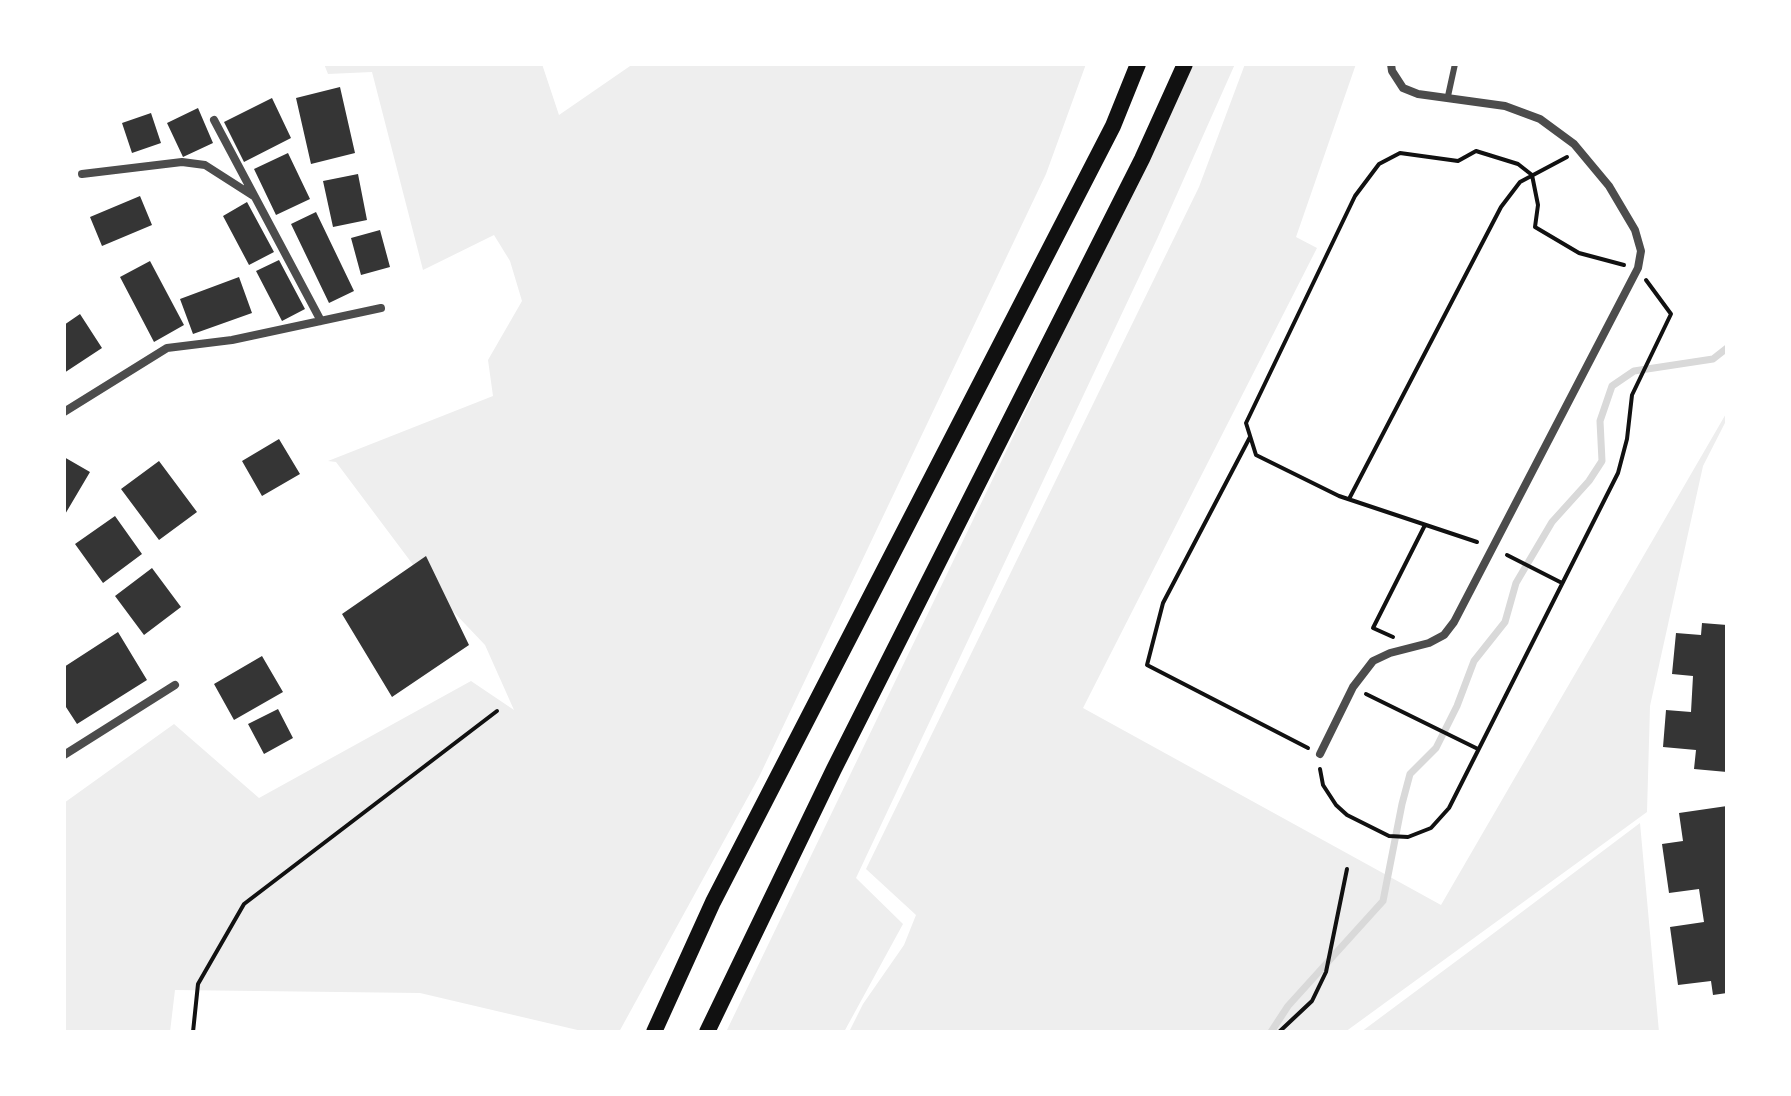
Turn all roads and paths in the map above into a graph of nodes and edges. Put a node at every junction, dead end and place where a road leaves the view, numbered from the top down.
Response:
1 (1138, 64) edge
2 (1185, 64) edge
3 (1391, 64) edge
4 (1455, 64) edge
5 (1448, 96) junction
6 (214, 120) dead end
7 (1580, 150) junction
8 (82, 174) dead end
9 (1532, 175) junction
10 (256, 198) junction
11 (1638, 268) junction
12 (381, 308) dead end
13 (321, 321) junction
14 (64, 412) edge
15 (1250, 437) junction
16 (1349, 499) junction
17 (1425, 525) junction
18 (1493, 547) junction
19 (1562, 583) junction
20 (1415, 647) junction
21 (175, 685) dead end
22 (1353, 687) junction
23 (497, 711) dead end
24 (1478, 749) junction
25 (1320, 754) joint
26 (64, 755) edge
27 (1323, 785) dead end
28 (1347, 869) dead end
29 (193, 1032) edge
30 (654, 1032) edge
31 (707, 1032) edge
32 (1279, 1032) edge

1 - 30 main road
2 - 31 main road
3 - 5 street
4 - 5 lane
5 - 7 street
6 - 10 street
7 - 9 path
7 - 11 street
8 - 10 street
9 - 11 path
9 - 15 path
9 - 16 path
10 - 13 street
11 - 18 street
11 - 19 path
12 - 13 street
13 - 14 street
15 - 16 path
15 - 25 path
16 - 17 path
17 - 18 path
17 - 20 path
18 - 19 path
18 - 20 street
19 - 24 path
20 - 22 street
21 - 26 street
22 - 24 path
22 - 25 street
23 - 29 path
24 - 27 path
28 - 32 path

